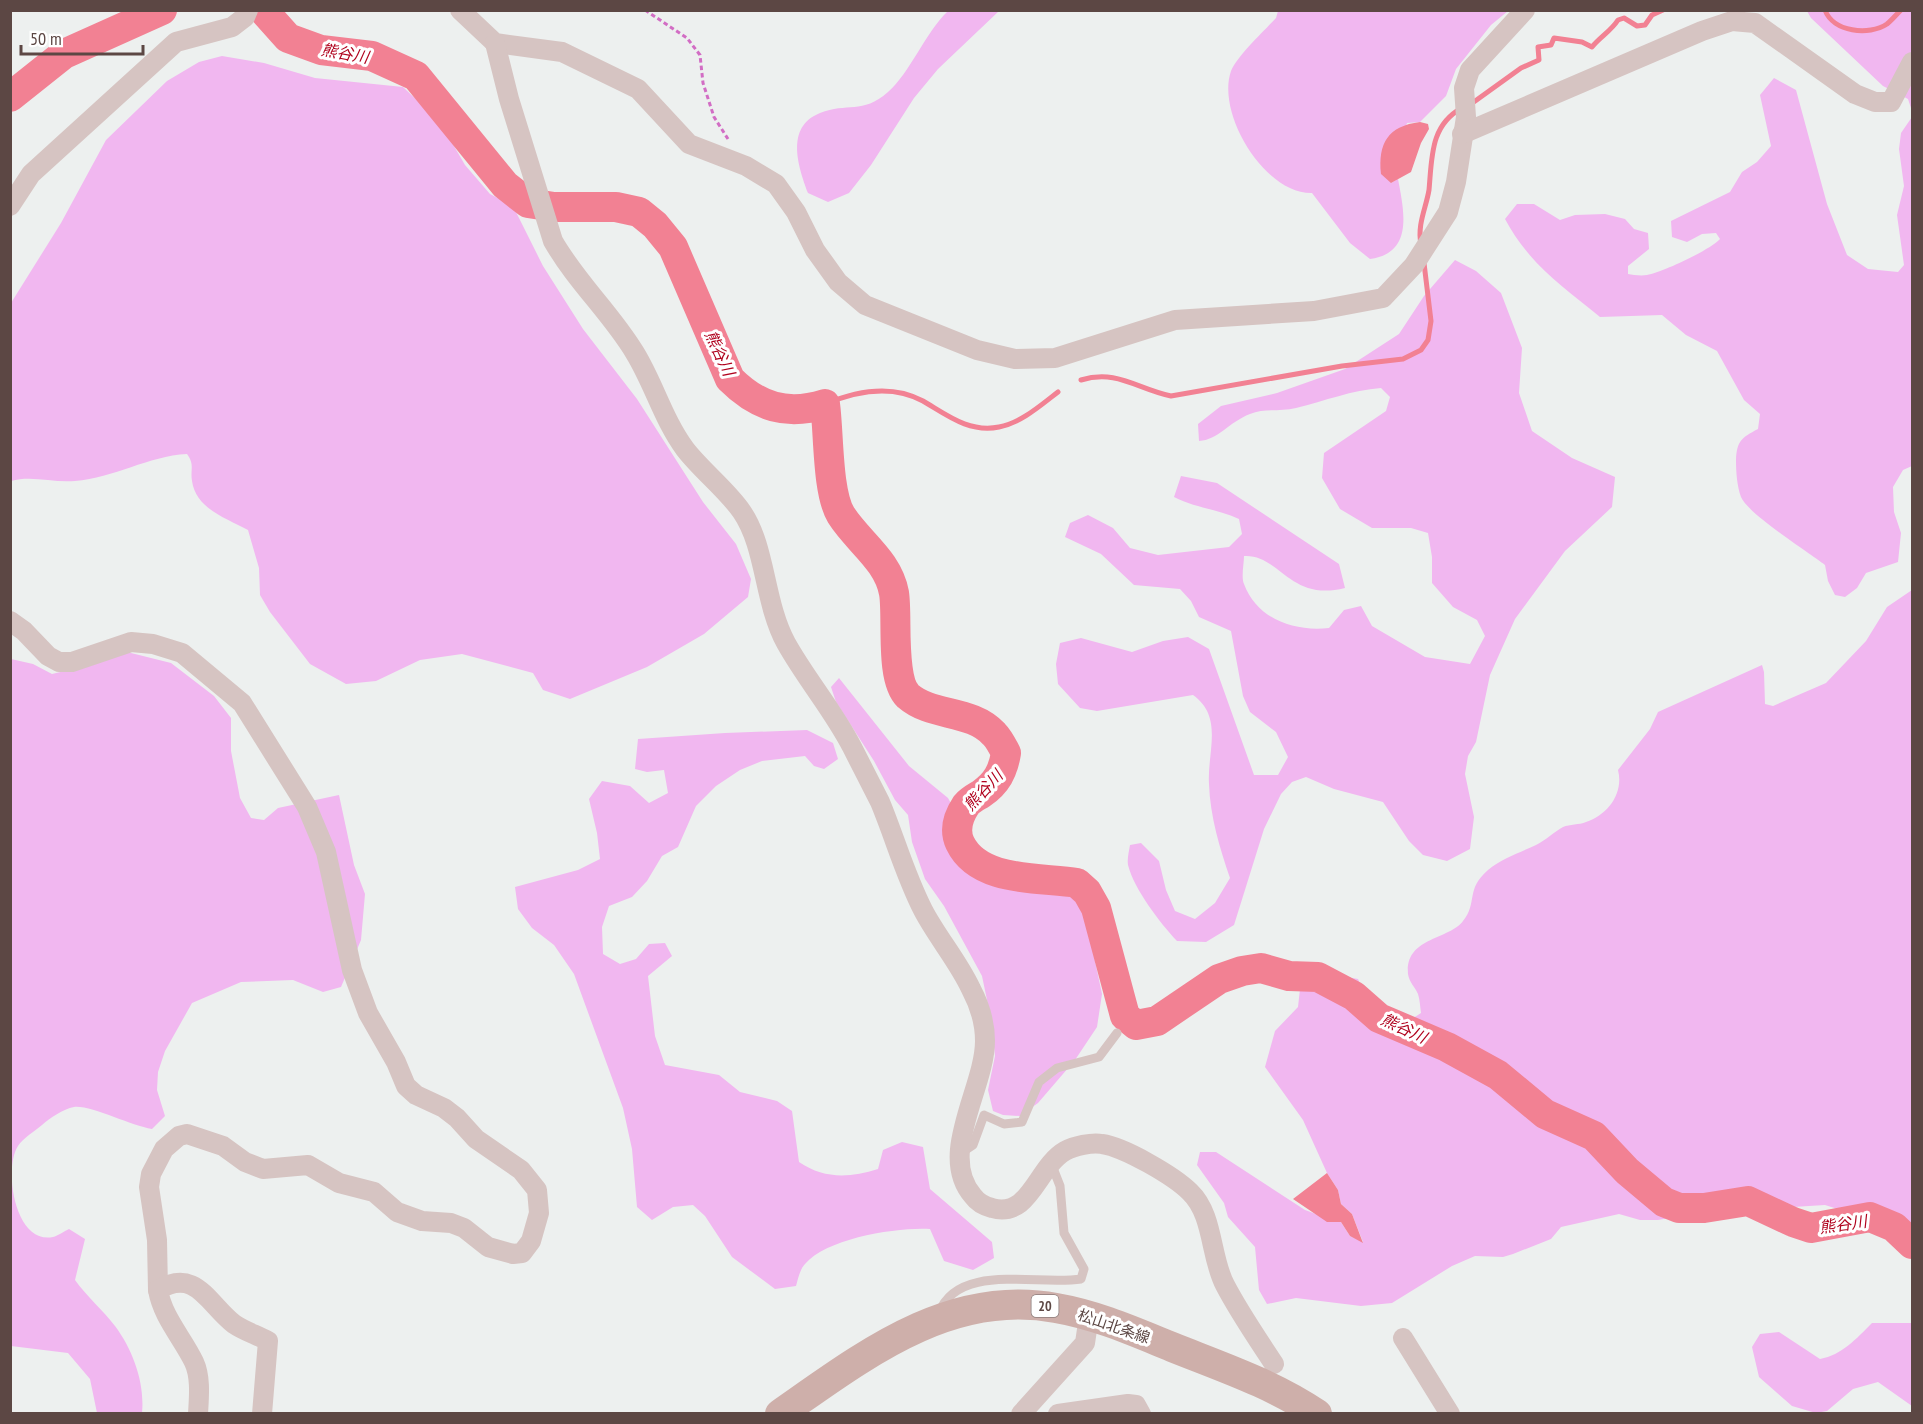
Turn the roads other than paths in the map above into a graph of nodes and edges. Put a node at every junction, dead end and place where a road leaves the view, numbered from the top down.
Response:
1 (248, 10) edge
2 (460, 10) edge
3 (1525, 10) edge
4 (495, 43) junction
5 (1912, 62) edge
6 (1464, 125) junction
7 (10, 206) edge
8 (10, 621) edge
9 (1117, 1033) dead end
10 (958, 1154) junction
11 (1051, 1162) junction
12 (158, 1290) junction
13 (1089, 1316) junction
14 (937, 1318) junction
15 (1402, 1338) dead end
16 (1274, 1364) dead end
17 (198, 1413) edge
18 (262, 1413) edge
19 (780, 1413) edge
20 (1021, 1413) edge
21 (1058, 1413) edge
22 (1141, 1413) edge
23 (1317, 1413) edge
24 (1450, 1413) edge

1 - 7 street
2 - 4 street
3 - 6 street
4 - 6 street
4 - 10 street
5 - 6 street
8 - 12 street
9 - 10 lane
10 - 11 street
11 - 14 lane
11 - 16 street
12 - 17 street
12 - 18 street
13 - 14 main road, 松山北条線 / 20
13 - 20 street
13 - 23 main road, 松山北条線 / 20
14 - 19 main road, 松山北条線 / 20
15 - 24 street
21 - 22 street

